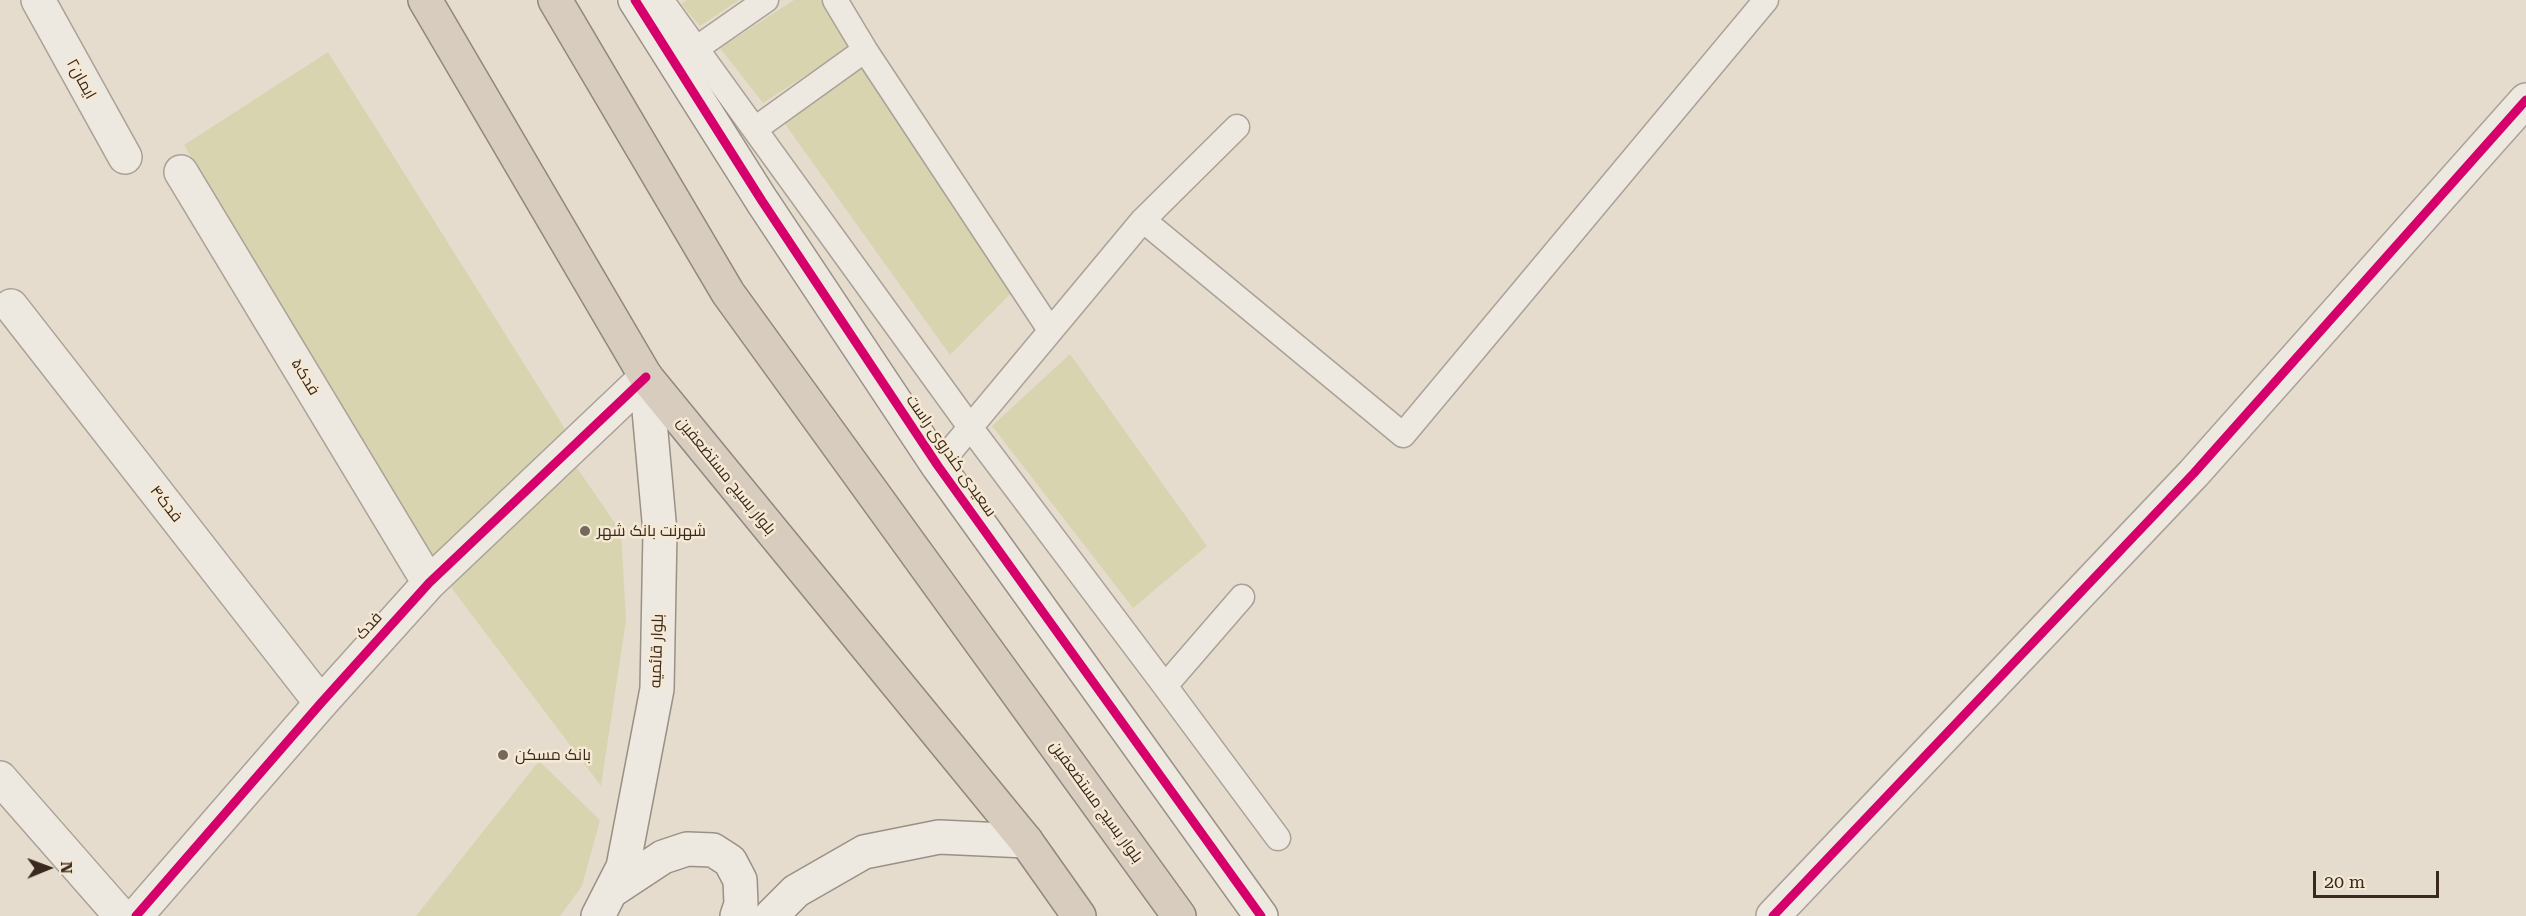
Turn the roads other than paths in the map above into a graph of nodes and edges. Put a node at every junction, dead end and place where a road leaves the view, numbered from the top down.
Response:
1 (38, 0) edge
2 (425, 0) edge
3 (555, 0) edge
4 (635, 0) edge
5 (662, 0) edge
6 (766, 0) edge
7 (835, 0) edge
8 (1767, 0) edge
9 (697, 48) junction
10 (865, 50) junction
11 (2526, 100) edge
12 (1237, 127) dead end
13 (755, 129) junction
14 (125, 157) dead end
15 (181, 172) dead end
16 (1143, 220) junction
17 (11, 306) dead end
18 (1050, 330) junction
19 (646, 377) junction
20 (970, 427) junction
21 (938, 466) junction
22 (429, 583) junction
23 (1242, 597) dead end
24 (1165, 686) junction
25 (321, 703) junction
26 (0, 778) edge
27 (1278, 838) dead end
28 (1026, 841) junction
29 (606, 903) edge
30 (121, 916) edge
31 (136, 916) edge
32 (737, 916) edge
33 (771, 916) edge
34 (1079, 916) edge
35 (1179, 916) edge
36 (1261, 916) edge
37 (1773, 916) edge

1 - 14 street, ایمان۲
2 - 19 highway, بلوار بسیج مستضعفین
3 - 35 highway, بلوار بسیج مستضعفین
4 - 21 street, سعیدی کندروی راست
5 - 9 lane
6 - 9 lane
7 - 10 lane
8 - 16 lane
9 - 13 lane
10 - 13 lane
10 - 18 lane
11 - 37 street
12 - 16 lane
13 - 20 lane
15 - 22 street, فدک۵
16 - 18 lane
17 - 25 street, فدک۴
18 - 20 lane
19 - 22 street, فدک
19 - 28 highway, بلوار بسیج مستضعفین
19 - 29 street, بلوار قائمیه
20 - 21 lane
20 - 24 lane
21 - 36 street, سعیدی کندروی راست
22 - 25 street, فدک
23 - 24 lane
24 - 27 lane
25 - 31 street, فدک
26 - 30 street
28 - 33 street
28 - 34 highway, بلوار بسیج مستضعفین
29 - 32 street

